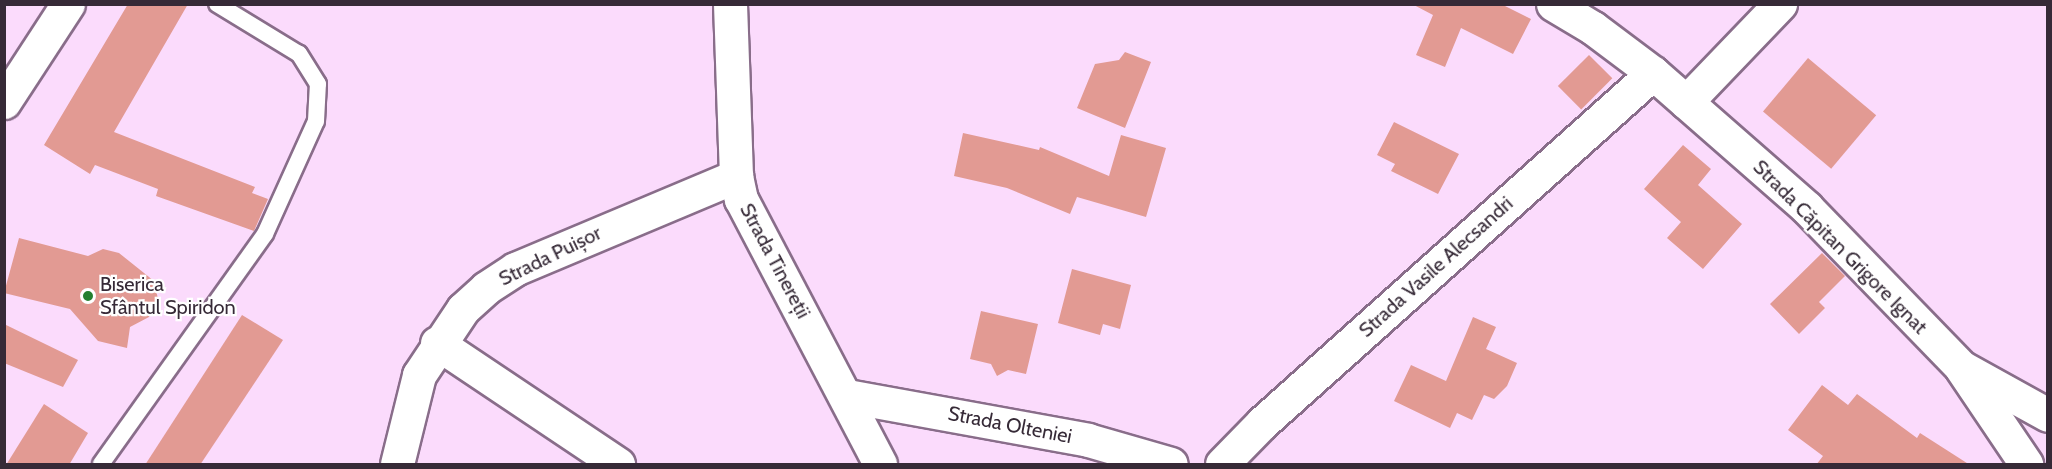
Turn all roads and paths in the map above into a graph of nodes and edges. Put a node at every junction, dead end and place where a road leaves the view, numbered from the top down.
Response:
1 (68, 4) edge
2 (217, 4) edge
3 (730, 4) edge
4 (1553, 4) edge
5 (1780, 4) edge
6 (1653, 73) junction
7 (4, 102) edge
8 (1686, 102) junction
9 (736, 176) junction
10 (438, 343) junction
11 (1961, 367) junction
12 (847, 396) junction
13 (2048, 415) edge
14 (101, 465) edge
15 (397, 465) edge
16 (618, 465) edge
17 (880, 465) edge
18 (1171, 465) edge
19 (1222, 465) edge
20 (2026, 465) edge

1 - 7 street
2 - 14 lane
3 - 9 street, Strada Tinereții
4 - 6 street, Strada Căpitan Grigore Ignat
5 - 8 street
6 - 8 street, Strada Căpitan Grigore Ignat
6 - 19 street, Strada Vasile Alecsandri
8 - 11 street, Strada Căpitan Grigore Ignat
9 - 10 street, Strada Puișor
9 - 12 street, Strada Tinereții
10 - 15 street, Strada Puișor
10 - 16 street
11 - 13 street, Strada Căpitan Grigore Ignat
11 - 20 street
12 - 17 street, Strada Tinereții
12 - 18 street, Strada Olteniei

